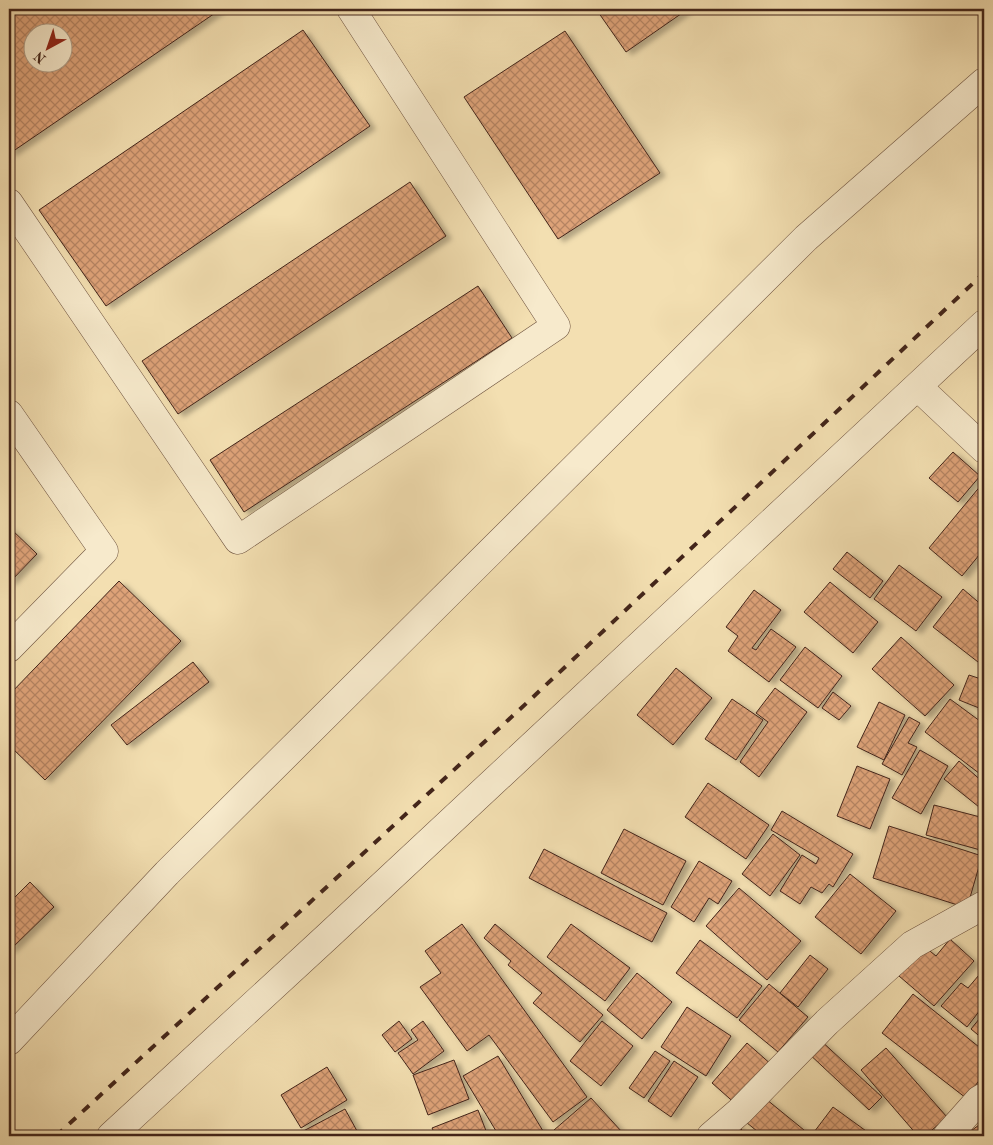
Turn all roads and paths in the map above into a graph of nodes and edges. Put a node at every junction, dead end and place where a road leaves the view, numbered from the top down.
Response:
1 (351, 9) edge
2 (984, 82) edge
3 (9, 203) edge
4 (984, 324) edge
5 (918, 387) junction
6 (9, 414) edge
7 (984, 449) edge
8 (9, 648) edge
9 (984, 905) edge
10 (9, 1041) edge
11 (984, 1097) edge
12 (111, 1136) edge
13 (711, 1136) edge
14 (947, 1136) edge

1 - 3 street
2 - 10 street
4 - 5 street
5 - 7 street
5 - 12 street
6 - 8 street
9 - 13 street
11 - 14 street

